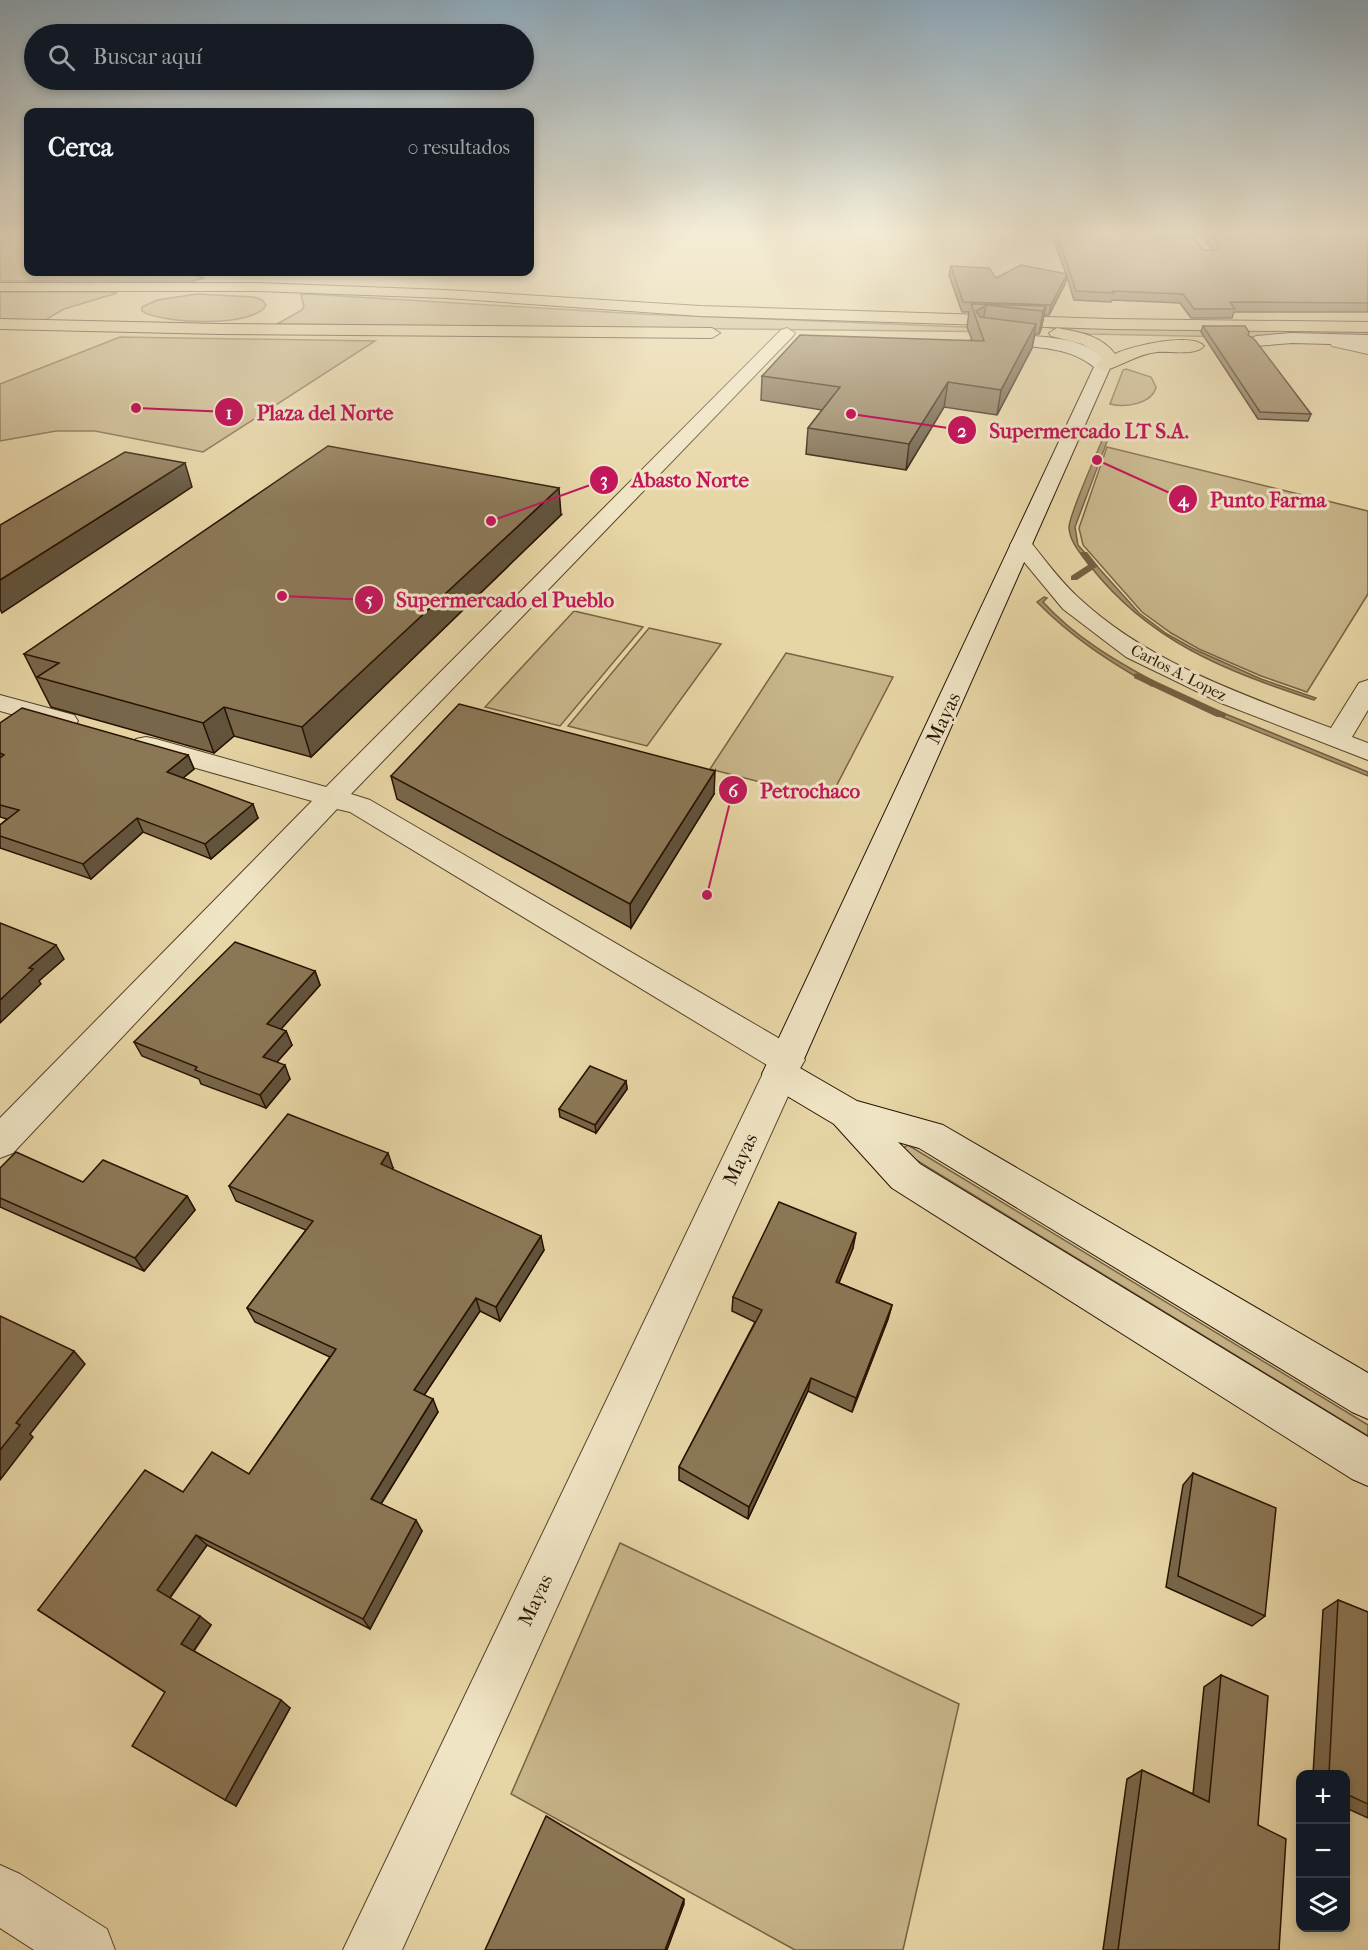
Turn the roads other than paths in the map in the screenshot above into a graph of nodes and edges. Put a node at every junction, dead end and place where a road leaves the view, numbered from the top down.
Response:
1 (63, 323) edge
2 (142, 323) edge
3 (251, 323) edge
4 (975, 323) edge
5 (1083, 323) edge
6 (0, 324) edge
7 (1368, 325) edge
8 (58, 326) junction
9 (163, 328) junction
10 (220, 329) junction
11 (732, 333) dead end
12 (784, 333) dead end
13 (938, 335) dead end
14 (982, 335) junction
15 (1079, 337) junction
16 (1256, 342) junction
17 (1368, 342) edge
18 (1338, 343) junction
19 (1210, 346) edge
20 (1368, 349) edge
21 (1107, 364) junction
22 (1021, 545) junction
23 (1368, 688) edge
24 (4, 708) edge
25 (93, 729) edge
26 (127, 739) edge
27 (1337, 740) junction
28 (1368, 752) edge
29 (331, 798) junction
30 (783, 1067) junction
31 (847, 1113) junction
32 (0, 1142) edge
33 (1368, 1397) edge
34 (1368, 1463) edge
35 (0, 1894) edge
36 (86, 1950) edge
37 (372, 1950) edge

1 - 8 highway
2 - 9 highway
3 - 10 highway
4 - 15 highway
5 - 7 highway
6 - 8 highway
8 - 9 highway
9 - 10 highway
10 - 11 highway
12 - 29 street
13 - 14 highway
14 - 15 highway
14 - 21 street
15 - 16 highway
15 - 21 highway
16 - 17 street
16 - 18 highway
17 - 18 highway
18 - 20 street
19 - 21 highway
21 - 22 street, Mayas
22 - 27 street, Carlos A. Lopez
22 - 30 street, Mayas
23 - 27 street
24 - 25 street
26 - 29 street
27 - 28 street, Carlos A. Lopez
29 - 30 street
29 - 32 street
30 - 31 street
30 - 37 street, Mayas
31 - 33 street
31 - 34 street
35 - 36 street

